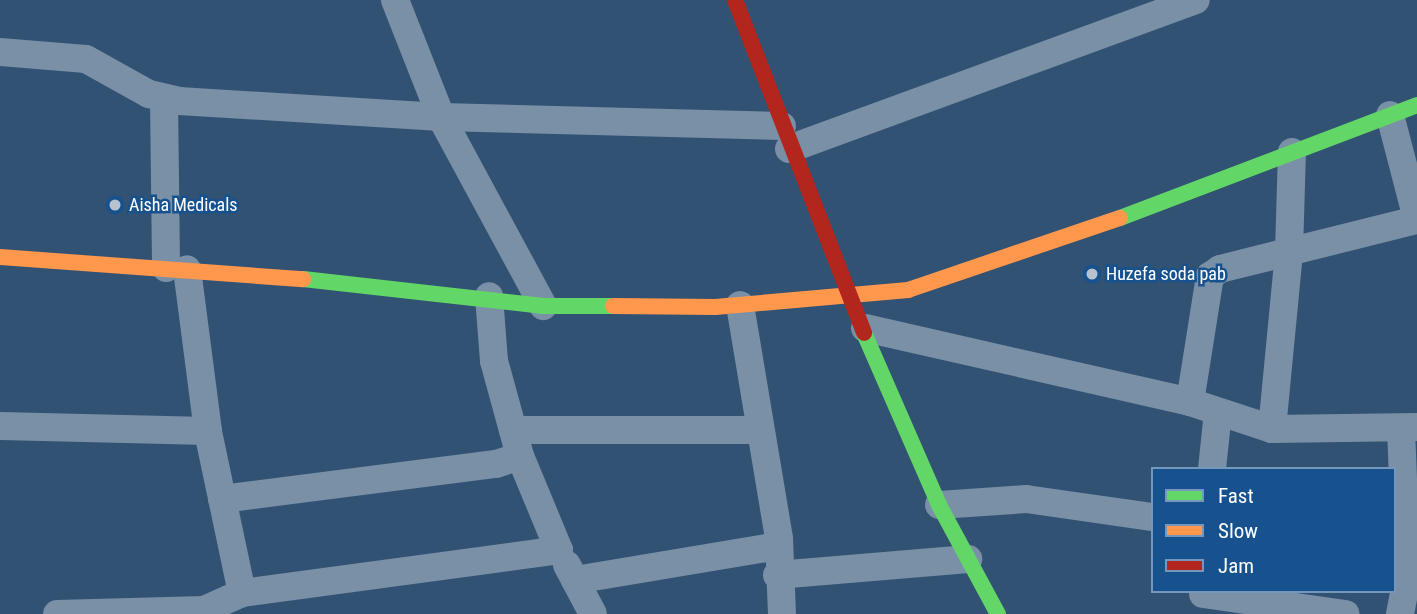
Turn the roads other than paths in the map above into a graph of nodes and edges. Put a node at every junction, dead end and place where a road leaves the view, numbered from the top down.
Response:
1 (395, 0) edge
2 (735, 0) edge
3 (1196, 0) edge
4 (1130, 11) edge
5 (0, 52) edge
6 (164, 99) junction
7 (1417, 105) edge
8 (1391, 114) junction
9 (441, 117) junction
10 (786, 137) junction
11 (1292, 152) junction
12 (1417, 219) edge
13 (1289, 252) junction
14 (0, 257) edge
15 (177, 269) junction
16 (848, 295) junction
17 (489, 296) junction
18 (740, 305) junction
19 (543, 306) junction
20 (865, 328) junction
21 (1191, 402) junction
22 (1218, 412) junction
23 (0, 426) edge
24 (1409, 428) edge
25 (1272, 429) junction
26 (208, 430) junction
27 (758, 430) junction
28 (517, 443) junction
29 (1212, 467) edge
30 (222, 499) junction
31 (939, 505) junction
32 (1151, 517) edge
33 (779, 546) junction
34 (559, 550) junction
35 (968, 559) junction
36 (777, 575) junction
37 (1406, 577) edge
38 (575, 580) junction
39 (242, 593) junction
40 (1202, 600) edge
41 (57, 614) edge
42 (593, 614) edge
43 (782, 614) edge
44 (998, 614) edge
45 (1346, 614) edge
46 (1400, 614) edge

1 - 9 street
2 - 10 main road
3 - 4 street
4 - 10 street
5 - 6 street
6 - 9 street
6 - 15 street
7 - 8 main road
8 - 11 main road
8 - 12 street
9 - 10 street
9 - 19 street
10 - 16 main road
11 - 13 street
11 - 16 main road
12 - 13 street
13 - 21 street
13 - 25 street
14 - 15 main road
15 - 17 main road
15 - 26 street
16 - 18 main road
16 - 20 main road
17 - 19 main road
17 - 28 street
18 - 19 main road
18 - 27 street
20 - 21 street
20 - 31 main road
21 - 22 street
22 - 25 street
22 - 29 street
23 - 26 street
24 - 25 street
24 - 37 street
26 - 30 street
27 - 28 street
27 - 33 street
28 - 30 street
28 - 34 street
30 - 39 street
31 - 32 street
31 - 35 main road
33 - 36 street
33 - 38 street
34 - 38 street
34 - 39 street
35 - 36 street
35 - 44 main road
36 - 43 street
37 - 46 street
38 - 42 street
39 - 41 street
40 - 45 street

